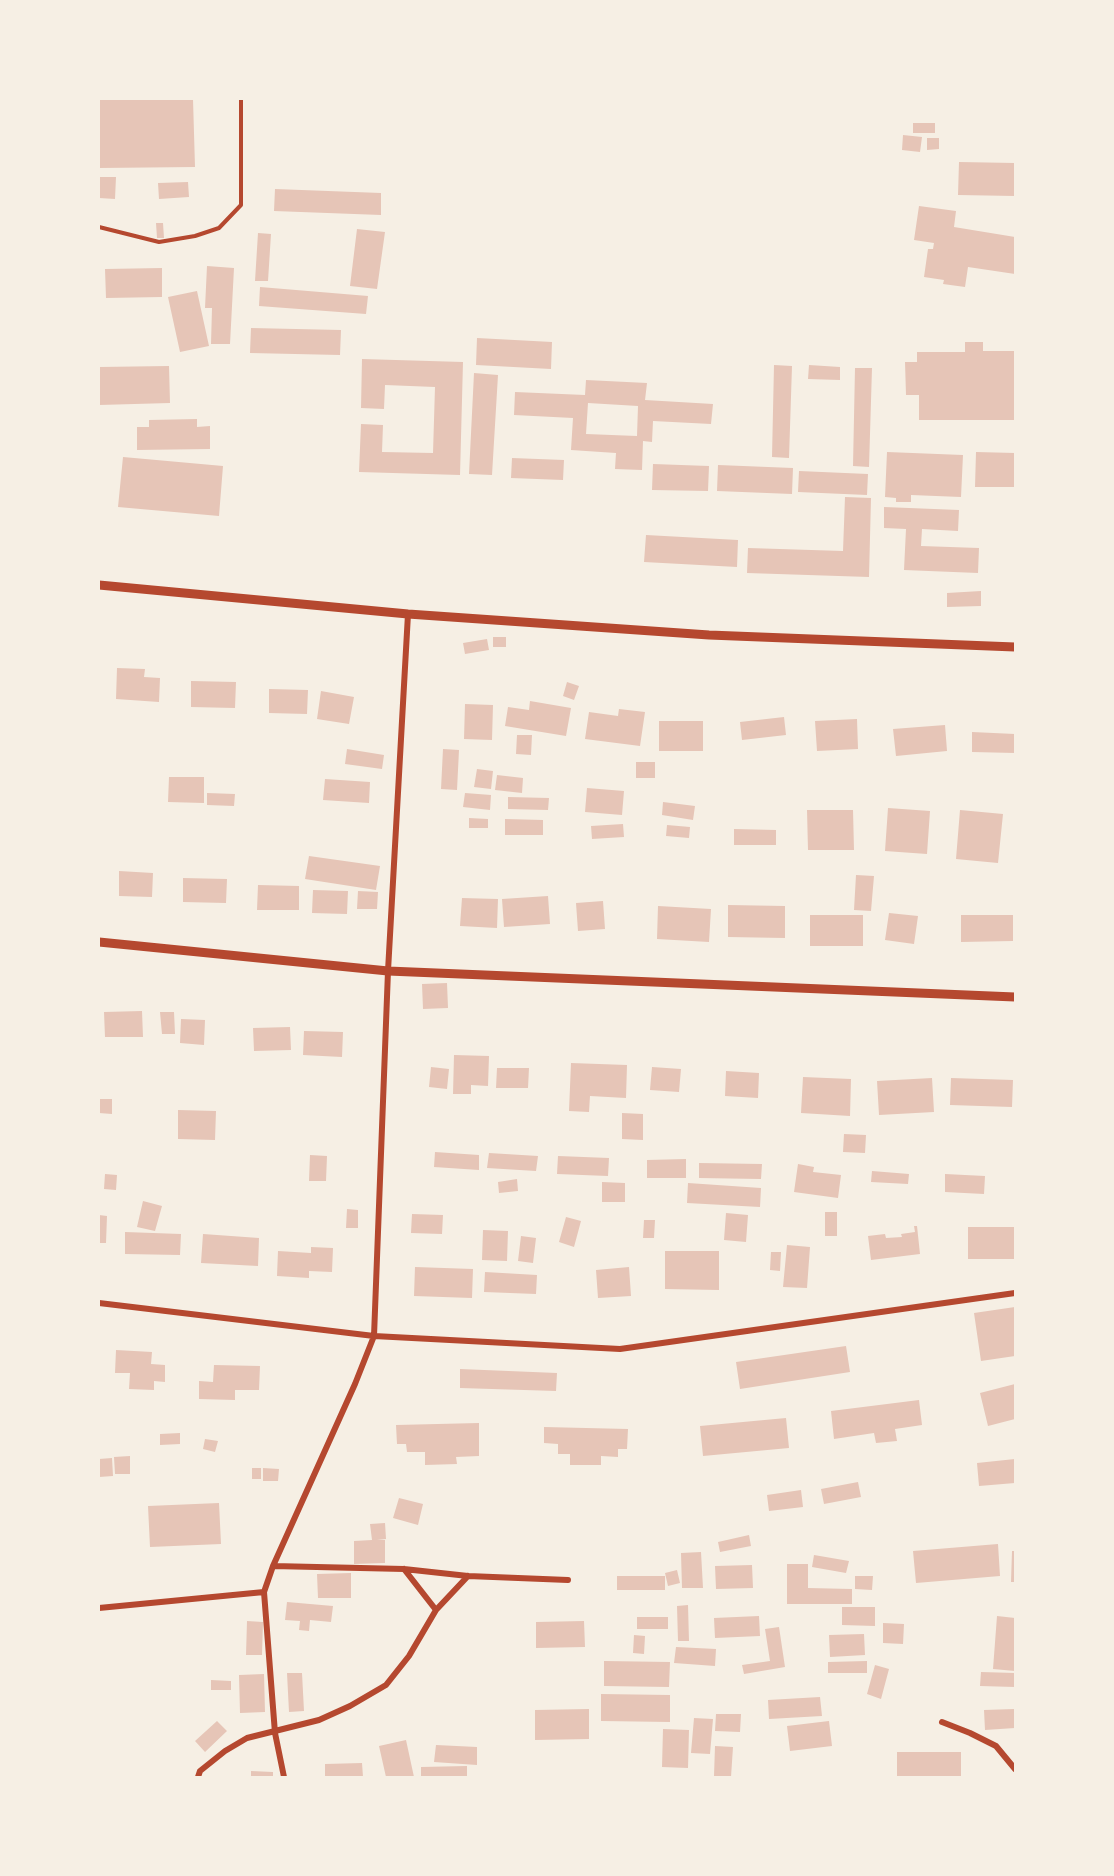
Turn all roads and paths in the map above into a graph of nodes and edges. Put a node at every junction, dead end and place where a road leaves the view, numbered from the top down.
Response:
1 (241, 99) edge
2 (99, 227) edge
3 (99, 585) edge
4 (408, 614) junction
5 (1015, 647) edge
6 (99, 942) edge
7 (388, 971) junction
8 (1015, 997) edge
9 (1015, 1293) edge
10 (99, 1303) edge
11 (374, 1336) junction
12 (273, 1566) junction
13 (404, 1569) junction
14 (468, 1576) junction
15 (568, 1580) dead end
16 (264, 1592) junction
17 (99, 1608) edge
18 (436, 1610) junction
19 (942, 1722) dead end
20 (275, 1733) junction
21 (1015, 1769) edge
22 (198, 1777) edge
23 (285, 1777) edge

1 - 2 lane
3 - 4 street
4 - 5 street
4 - 7 street
6 - 7 street
7 - 8 street
7 - 11 street
9 - 11 street
10 - 11 street
11 - 12 street
12 - 13 street
12 - 16 street
13 - 14 street
13 - 18 street
14 - 15 street
14 - 18 street
16 - 17 street
16 - 20 street
18 - 20 street
19 - 21 street
20 - 22 street
20 - 23 street

